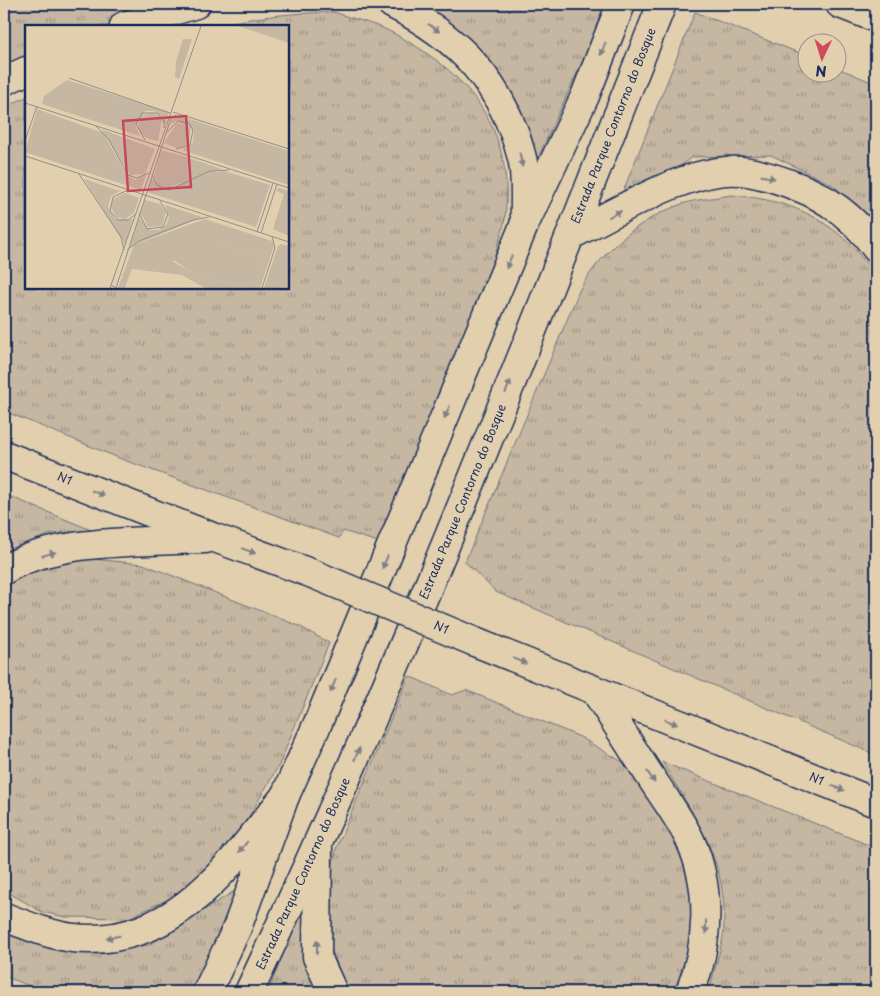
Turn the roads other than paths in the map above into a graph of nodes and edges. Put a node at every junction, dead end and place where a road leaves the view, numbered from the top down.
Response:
1 (196, 4) edge
2 (392, 4) edge
3 (621, 4) edge
4 (662, 4) edge
5 (840, 4) edge
6 (876, 18) edge
7 (127, 25) edge
8 (25, 70) edge
9 (4, 81) edge
10 (525, 223) junction
11 (571, 235) junction
12 (876, 248) edge
13 (4, 455) edge
14 (215, 538) junction
15 (4, 570) edge
16 (596, 692) junction
17 (285, 796) junction
18 (876, 803) edge
19 (318, 848) junction
20 (4, 917) edge
21 (237, 928) junction
22 (207, 992) edge
23 (213, 992) edge
24 (249, 992) edge
25 (333, 992) edge
26 (690, 992) edge

1 - 7 main road
2 -> 10 main road
3 -> 10 main road
4 - 11 main road, Estrada Parque Contorno do Bosque
5 - 6 main road
8 - 9 main road
10 -> 17 main road
11 -> 12 main road
19 -> 11 main road, Estrada Parque Contorno do Bosque
13 -> 14 main road, N1
15 -> 14 main road
14 -> 16 main road, N1, bridge
16 -> 18 main road, N1
16 -> 26 main road
17 -> 20 main road
17 - 21 main road
19 - 24 main road, Estrada Parque Contorno do Bosque
25 -> 19 main road
21 - 22 main road
21 - 23 main road

